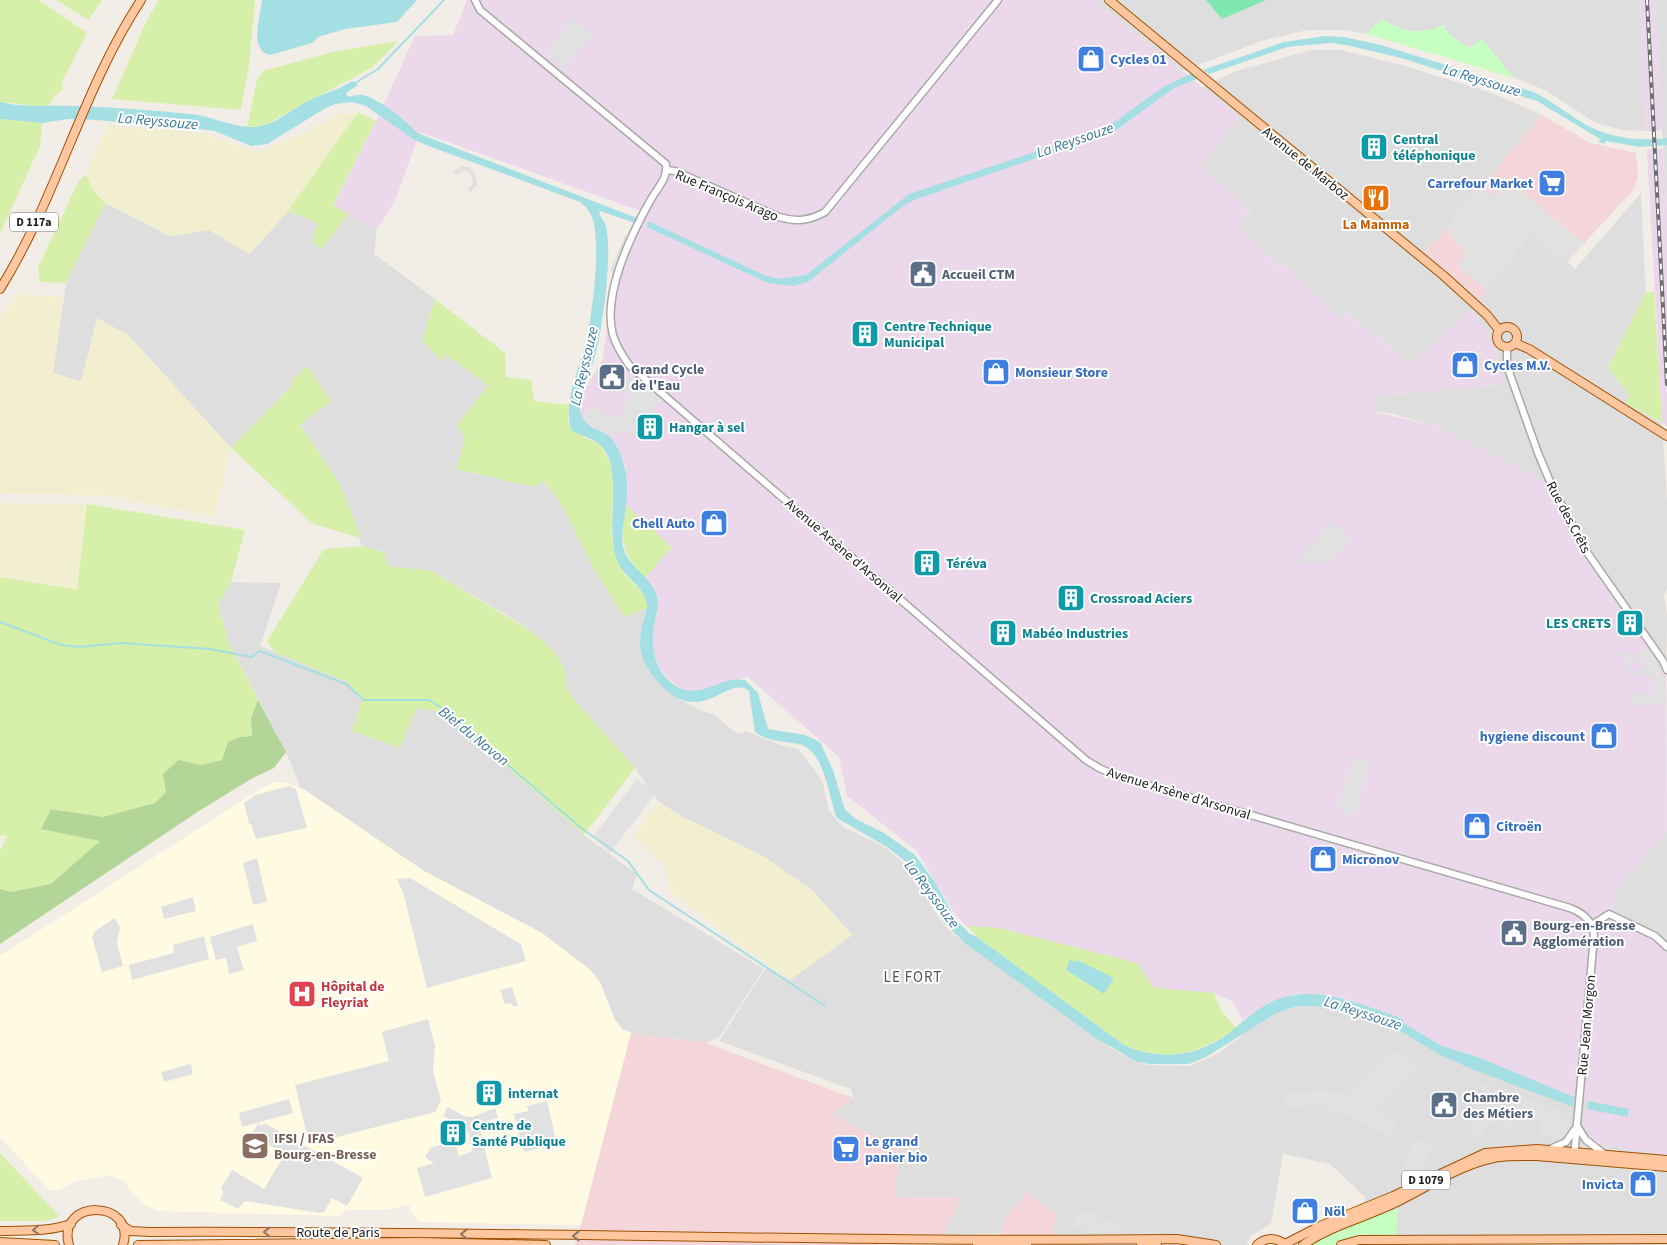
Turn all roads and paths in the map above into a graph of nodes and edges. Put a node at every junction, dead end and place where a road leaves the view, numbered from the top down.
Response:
1 (141, 0) edge
2 (998, 0) edge
3 (1109, 0) edge
4 (476, 2) edge
5 (667, 170) junction
6 (0, 289) edge
7 (1499, 330) junction
8 (1515, 343) junction
9 (1507, 348) junction
10 (1667, 436) edge
11 (1667, 670) edge
12 (1592, 925) junction
13 (1667, 947) edge
14 (1577, 1126) junction
15 (1548, 1150) junction
16 (1603, 1153) junction
17 (1575, 1154) junction
18 (1667, 1160) edge
19 (1667, 1166) edge
20 (72, 1224) junction
21 (122, 1225) junction
22 (0, 1231) edge
23 (1667, 1239) edge
24 (0, 1242) edge
25 (55, 1245) edge
26 (69, 1245) edge
27 (123, 1245) edge
28 (138, 1245) edge
29 (546, 1245) edge
30 (977, 1245) edge
31 (1157, 1245) edge
32 (1216, 1245) edge
33 (1257, 1245) edge
34 (1286, 1245) edge
35 (1303, 1245) edge
36 (1341, 1245) edge

1 - 6 main road, D 117a
2 - 5 street, Rue François Arago
3 - 7 main road, Avenue de Marboz
4 - 5 street, Rue François Arago
5 - 12 street, Avenue Arsène d'Arsonval
7 - 8 main road
7 - 9 main road
8 - 9 main road
8 - 10 main road
9 - 11 street, Rue des Crêts
12 - 13 street
12 - 14 street, Rue Jean Morgon
14 - 15 street
14 - 16 street
14 - 17 street, Rue Jean Morgon
15 - 17 main road, D 1079
15 - 34 main road, D 1079
16 - 17 main road, D 1079
16 - 18 main road, D 1079
17 - 19 main road, D 1079
17 - 35 main road, D 1079
20 - 21 main road, Route de Paris
20 -> 22 main road
20 - 26 main road
21 - 27 main road
32 -> 21 main road, Route de Paris
23 - 36 main road
24 - 25 main road
28 - 29 main road, Route de Paris
30 - 31 main road
33 - 34 main road

